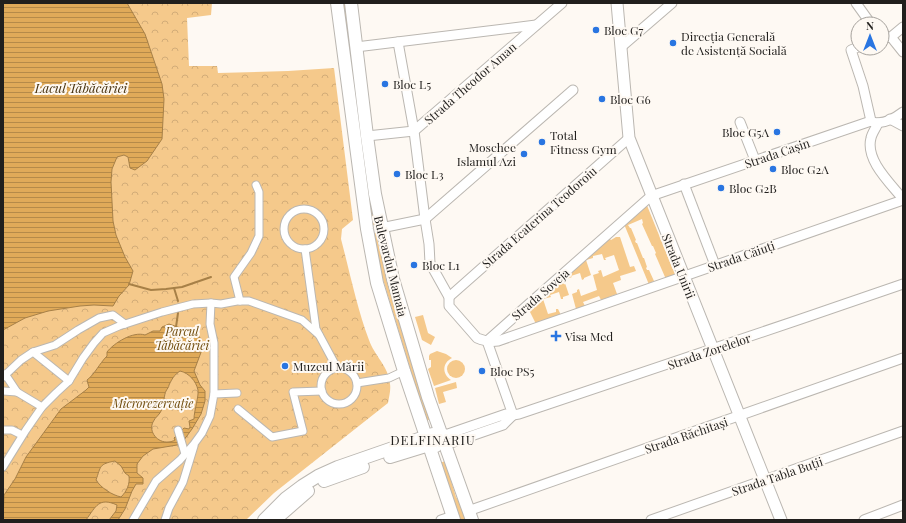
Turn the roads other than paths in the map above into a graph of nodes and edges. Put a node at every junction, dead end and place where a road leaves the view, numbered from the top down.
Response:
1 (337, 3) edge
2 (351, 3) edge
3 (562, 3) edge
4 (617, 3) edge
5 (672, 3) edge
6 (856, 3) edge
7 (865, 16) edge
8 (536, 25) junction
9 (903, 27) edge
10 (890, 35) edge
11 (890, 40) edge
12 (398, 42) junction
13 (356, 47) junction
14 (621, 48) junction
15 (903, 52) edge
16 (853, 56) edge
17 (573, 90) dead end
18 (903, 112) edge
19 (890, 119) junction
20 (740, 122) dead end
21 (874, 122) junction
22 (903, 126) edge
23 (414, 131) junction
24 (367, 136) junction
25 (629, 138) junction
26 (754, 160) junction
27 (684, 184) junction
28 (256, 185) dead end
29 (651, 196) junction
30 (903, 199) edge
31 (425, 220) junction
32 (381, 228) junction
33 (305, 250) junction
34 (715, 265) junction
35 (683, 276) junction
36 (903, 284) edge
37 (448, 297) junction
38 (240, 301) junction
39 (211, 303) junction
40 (125, 324) junction
41 (319, 335) junction
42 (487, 341) junction
43 (712, 349) junction
44 (33, 352) junction
45 (903, 358) edge
46 (337, 368) junction
47 (404, 371) junction
48 (4, 375) edge
49 (69, 381) junction
50 (357, 383) junction
51 (3, 391) edge
52 (17, 392) junction
53 (322, 392) junction
54 (237, 393) dead end
55 (214, 394) junction
56 (42, 407) junction
57 (238, 409) dead end
58 (513, 415) junction
59 (739, 416) junction
60 (3, 430) edge
61 (178, 430) dead end
62 (903, 431) edge
63 (22, 435) junction
64 (442, 440) junction
65 (427, 441) junction
66 (194, 444) junction
67 (185, 454) junction
68 (3, 467) edge
69 (765, 480) junction
70 (903, 505) edge
71 (470, 515) edge
72 (454, 518) edge
73 (133, 520) edge
74 (165, 520) edge
75 (264, 520) edge
76 (274, 520) edge
77 (441, 520) edge
78 (651, 520) edge
79 (781, 520) edge
80 (864, 520) edge

1 - 47 main road, Bulevardul Mamaia
2 - 13 main road, Bulevardul Mamaia
3 - 8 street, Strada Theodor Aman
4 - 14 street, Strada Unirii
5 - 14 street
6 - 7 street
8 - 12 street
8 - 23 street, Strada Theodor Aman
9 - 10 street
11 - 15 street
12 - 13 street
12 - 23 street
13 - 24 main road, Bulevardul Mamaia
14 - 25 street, Strada Unirii
16 - 21 street
17 - 31 street
18 - 19 street, Strada Cașin
19 - 21 street, Strada Cașin
19 - 22 street
20 - 26 street
21 - 26 street, Strada Cașin
21 - 30 street
23 - 24 street, Strada Theodor Aman
23 - 31 street
24 - 32 main road, Bulevardul Mamaia
25 - 29 street, Strada Unirii
25 - 37 street, Strada Ecaterina Teodoroiu
26 - 27 street, Strada Cașin
27 - 29 street, Strada Cașin
27 - 34 street
28 - 38 street
29 - 35 street, Strada Unirii
29 - 42 street, Strada Soveja
30 - 34 street, Strada Căiuți
31 - 32 street
31 - 37 street
32 - 64 main road, Bulevardul Mamaia
33 - 33 street
33 - 41 street
34 - 35 street, Strada Căiuți
35 - 42 street, Strada Căiuți
35 - 43 street, Strada Unirii
36 - 43 street, Strada Zorelelor
37 - 42 street
38 - 39 street
38 - 41 street
39 - 40 street
39 - 55 street
40 - 44 street
40 - 49 street
41 - 46 street
42 - 58 street
43 - 58 street, Strada Zorelelor
43 - 59 street, Strada Unirii
44 - 48 street
44 - 49 street
45 - 59 street, Strada Răchitași
46 - 50 street
46 - 53 street
47 - 50 street
47 - 65 main road, Bulevardul Mamaia
48 - 52 street
49 - 56 street
50 - 53 street
51 - 52 street
52 - 56 street
53 - 57 street
54 - 55 street
55 - 66 street
56 - 63 street
58 - 64 street, Strada Zorelelor
59 - 69 street, Strada Unirii
59 - 71 street, Strada Răchitași
60 - 63 street
61 - 67 street
62 - 69 street, Strada Tabla Buții
63 - 68 street
64 - 65 main road
64 - 71 main road, Bulevardul Mamaia
65 - 72 main road, Bulevardul Mamaia
65 - 75 main road
65 - 76 main road
66 - 67 street
66 - 74 street
67 - 73 street
69 - 78 street, Strada Tabla Buții
69 - 79 street, Strada Unirii
70 - 80 street
72 - 77 street

